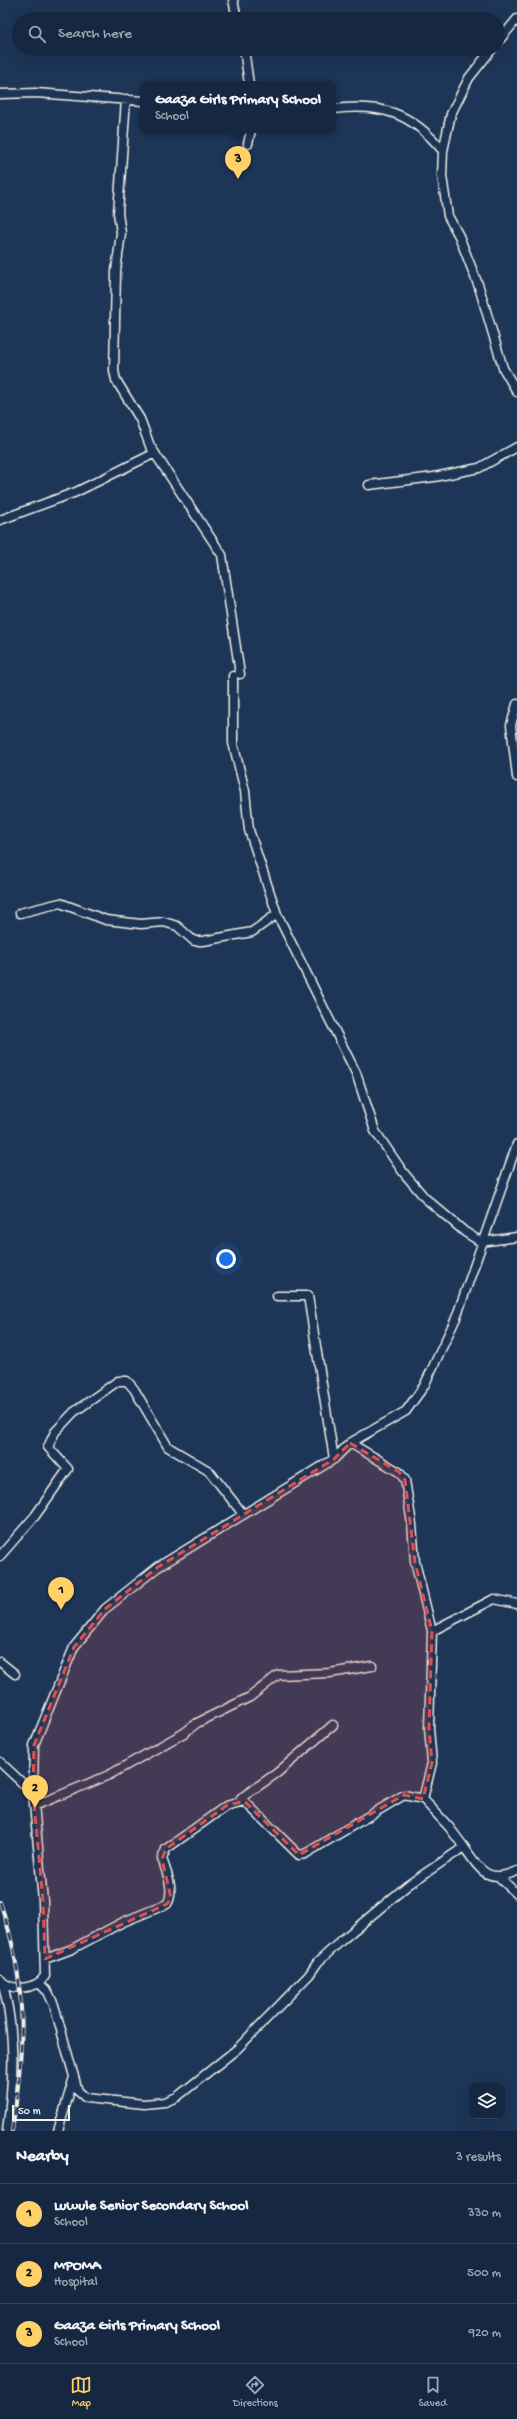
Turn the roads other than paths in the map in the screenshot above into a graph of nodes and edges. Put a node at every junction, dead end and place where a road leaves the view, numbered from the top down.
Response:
1 (233, 0) edge
2 (236, 12) edge
3 (516, 23) edge
4 (505, 35) edge
5 (245, 56) edge
6 (486, 56) edge
7 (249, 81) edge
8 (0, 94) edge
9 (126, 99) junction
10 (140, 101) edge
11 (336, 109) edge
12 (250, 133) edge
13 (248, 144) dead end
14 (443, 151) junction
15 (517, 392) edge
16 (517, 447) edge
17 (155, 453) junction
18 (369, 485) dead end
19 (0, 520) edge
20 (517, 704) edge
21 (517, 777) edge
22 (20, 912) dead end
23 (277, 914) junction
24 (517, 1144) edge
25 (517, 1237) edge
26 (481, 1242) junction
27 (277, 1296) dead end
28 (350, 1443) junction
29 (334, 1459) junction
30 (243, 1514) junction
31 (0, 1556) edge
32 (517, 1604) edge
33 (432, 1631) junction
34 (0, 1662) edge
35 (372, 1666) dead end
36 (15, 1674) dead end
37 (334, 1725) dead end
38 (0, 1762) edge
39 (33, 1793) junction
40 (241, 1798) junction
41 (423, 1799) junction
42 (34, 1806) junction
43 (464, 1847) junction
44 (517, 1871) edge
45 (500, 1878) junction
46 (517, 1894) edge
47 (45, 1959) junction
48 (1, 1980) edge
49 (39, 1983) junction
50 (74, 2076) junction
51 (7, 2131) edge
52 (58, 2131) edge

1 - 2 street
3 - 4 street
5 - 7 street
6 - 14 street
8 - 9 street
9 - 10 street
9 - 17 street
11 - 14 street
12 - 13 street
14 - 15 street
16 - 18 street
17 - 19 street
17 - 23 street
20 - 21 street
22 - 23 street
23 - 26 street
24 - 26 street
25 - 26 street
26 - 28 street
27 - 29 street
28 - 29 street
28 - 33 street
29 - 30 street
30 - 31 street
30 - 39 street
32 - 33 street
33 - 41 street
34 - 36 street
35 - 42 street
37 - 40 street
38 - 39 street
39 - 42 street
40 - 41 street
40 - 47 street
41 - 43 street
42 - 47 street
43 - 45 street
43 - 50 street
44 - 45 street
45 - 46 street
47 - 49 street
48 - 49 street
48 - 51 street
49 - 50 street
50 - 52 street

